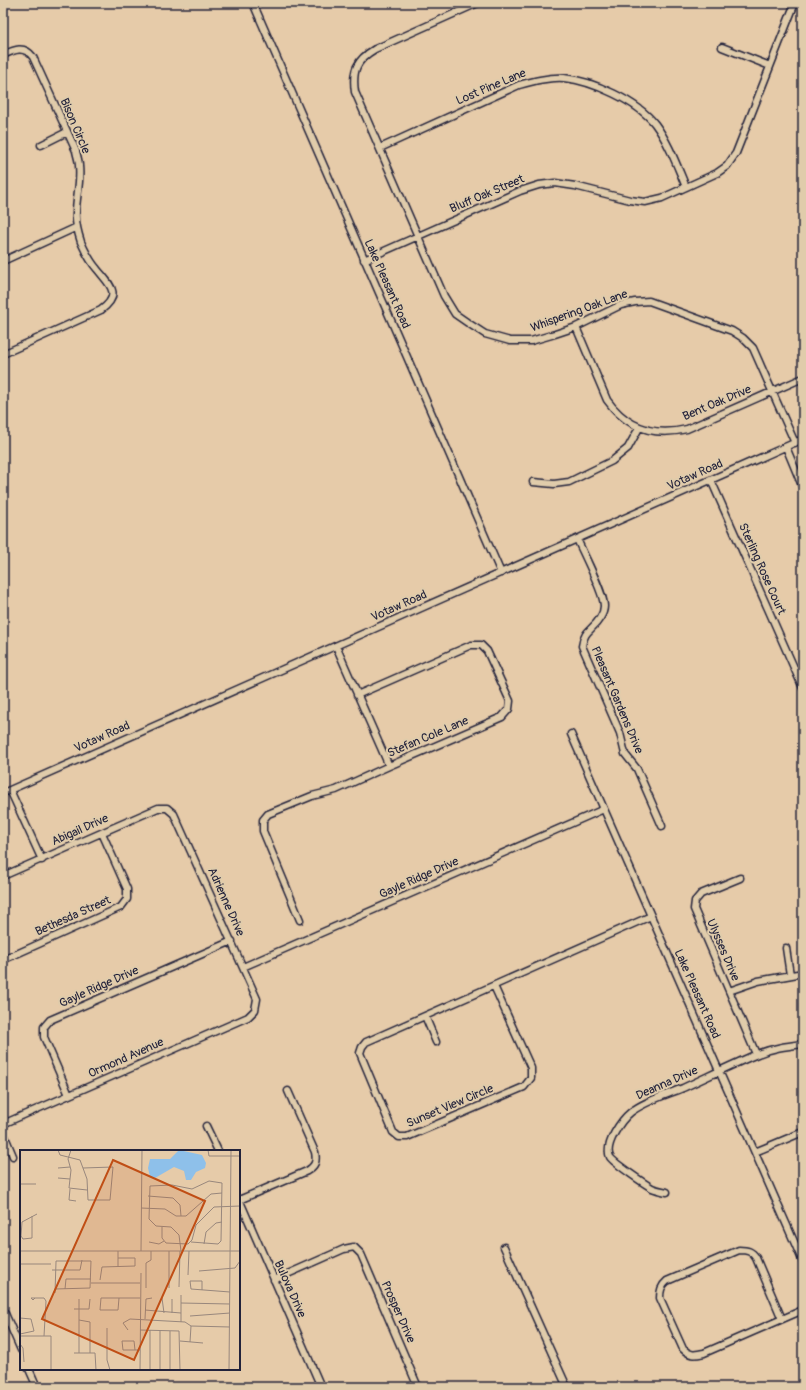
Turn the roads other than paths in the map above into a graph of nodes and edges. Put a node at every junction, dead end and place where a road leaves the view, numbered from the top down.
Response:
1 (252, 3) edge
2 (478, 3) edge
3 (794, 3) edge
4 (722, 47) dead end
5 (3, 55) edge
6 (770, 66) junction
7 (67, 132) junction
8 (41, 144) dead end
9 (380, 148) junction
10 (686, 187) junction
11 (77, 227) junction
12 (418, 236) junction
13 (364, 260) junction
14 (3, 261) edge
15 (576, 327) junction
16 (3, 354) edge
17 (803, 378) edge
18 (773, 391) junction
19 (639, 428) junction
20 (803, 440) edge
21 (795, 443) junction
22 (786, 447) junction
23 (711, 480) junction
24 (533, 482) dead end
25 (803, 488) edge
26 (577, 539) junction
27 (501, 573) junction
28 (336, 646) junction
29 (803, 688) edge
30 (357, 695) junction
31 (571, 734) dead end
32 (389, 766) junction
33 (10, 790) junction
34 (3, 793) edge
35 (167, 808) joint
36 (604, 809) junction
37 (662, 826) dead end
38 (102, 833) junction
39 (42, 860) junction
40 (3, 876) edge
41 (740, 878) dead end
42 (651, 916) junction
43 (300, 920) dead end
44 (232, 941) junction
45 (786, 948) dead end
46 (3, 960) edge
47 (243, 967) junction
48 (803, 973) edge
49 (790, 975) junction
50 (494, 986) junction
51 (729, 991) junction
52 (256, 1010) joint
53 (424, 1016) junction
54 (436, 1042) dead end
55 (803, 1044) edge
56 (756, 1054) junction
57 (720, 1072) junction
58 (288, 1091) dead end
59 (69, 1095) junction
60 (3, 1124) edge
61 (206, 1126) dead end
62 (3, 1132) edge
63 (803, 1132) edge
64 (218, 1150) edge
65 (755, 1152) junction
66 (13, 1156) dead end
67 (667, 1192) dead end
68 (240, 1200) edge
69 (240, 1202) edge
70 (504, 1247) dead end
71 (803, 1262) edge
72 (274, 1280) junction
73 (3, 1309) edge
74 (803, 1310) edge
75 (782, 1319) junction
76 (20, 1348) edge
77 (29, 1370) edge
78 (37, 1387) edge
79 (321, 1387) edge
80 (418, 1387) edge
81 (567, 1387) edge

1 - 13 street, Lake Pleasant Road
2 - 9 street, Whispering Oak Lane
3 - 6 street, Bluff Oak Street
4 - 6 street
5 - 7 street, Bison Circle
6 - 10 street, Bluff Oak Street
7 - 8 street
7 - 11 street, Bison Circle
9 - 10 street, Lost Pine Lane
9 - 12 street, Whispering Oak Lane
10 - 12 street, Bluff Oak Street
11 - 14 street
11 - 16 street, Bison Circle
12 - 13 street, Bluff Oak Street
12 - 15 street, Whispering Oak Lane
13 - 27 street, Lake Pleasant Road
15 - 18 street, Whispering Oak Lane
15 - 19 street, Bent Oak Drive
17 - 18 street, Bent Oak Drive
18 - 19 street, Bent Oak Drive
18 - 21 street, Whispering Oak Lane
19 - 24 street
20 - 21 street, Votaw Road
21 - 22 street, Votaw Road
22 - 23 street, Votaw Road
22 - 25 street
23 - 26 street, Votaw Road
23 - 29 street, Sterling Rose Court
26 - 27 street, Votaw Road
26 - 37 street, Pleasant Gardens Drive
27 - 28 street, Votaw Road
28 - 30 street
28 - 33 street, Votaw Road
30 - 32 street
30 - 32 street, Stefan Cole Lane
31 - 36 street, Lake Pleasant Road
32 - 43 street, Stefan Cole Lane
33 - 34 street, Votaw Road
33 - 39 street
35 - 38 street, Abigail Drive
35 - 44 street, Adrienne Drive
36 - 42 street, Lake Pleasant Road
36 - 47 street, Gayle Ridge Drive
38 - 39 street, Abigail Drive
38 - 46 street, Bethesda Street
39 - 40 street, Abigail Drive
41 - 51 street, Ulysses Drive
42 - 50 street, Sunset View Circle
42 - 57 street, Lake Pleasant Road
44 - 47 street, Adrienne Drive
44 - 59 street, Gayle Ridge Drive
45 - 49 street
47 - 52 street, Adrienne Drive
48 - 49 street
49 - 51 street
50 - 53 street, Sunset View Circle
50 - 53 street, Sunset View Circle
51 - 56 street, Ulysses Drive
52 - 59 street, Ormond Avenue
53 - 54 street
55 - 56 street, Deanna Drive
56 - 57 street, Deanna Drive
57 - 65 street, Lake Pleasant Road
57 - 67 street, Deanna Drive
58 - 68 street
59 - 60 street, Ormond Avenue
61 - 64 street
62 - 66 street
63 - 65 street
65 - 71 street, Lake Pleasant Road
69 - 72 street, Bulova Drive
70 - 81 street
72 - 79 street, Bulova Drive
72 - 80 street, Prosper Drive
73 - 76 street
74 - 75 street
75 - 75 street
77 - 78 street

